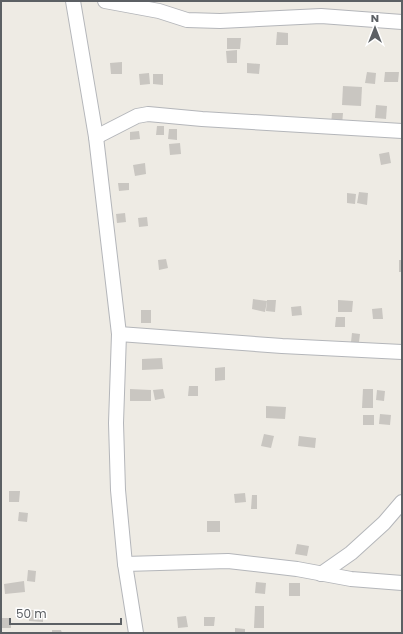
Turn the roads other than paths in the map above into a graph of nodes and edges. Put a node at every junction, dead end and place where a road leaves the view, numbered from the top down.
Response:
1 (73, 1) edge
2 (106, 1) edge
3 (402, 22) edge
4 (402, 131) edge
5 (96, 137) junction
6 (119, 334) junction
7 (402, 352) edge
8 (402, 502) edge
9 (125, 564) junction
10 (321, 574) junction
11 (402, 583) edge
12 (136, 633) edge

1 - 5 street
2 - 3 street
4 - 5 street
5 - 6 street
6 - 7 street
6 - 9 street
8 - 10 street
9 - 10 street
9 - 12 street
10 - 11 street

